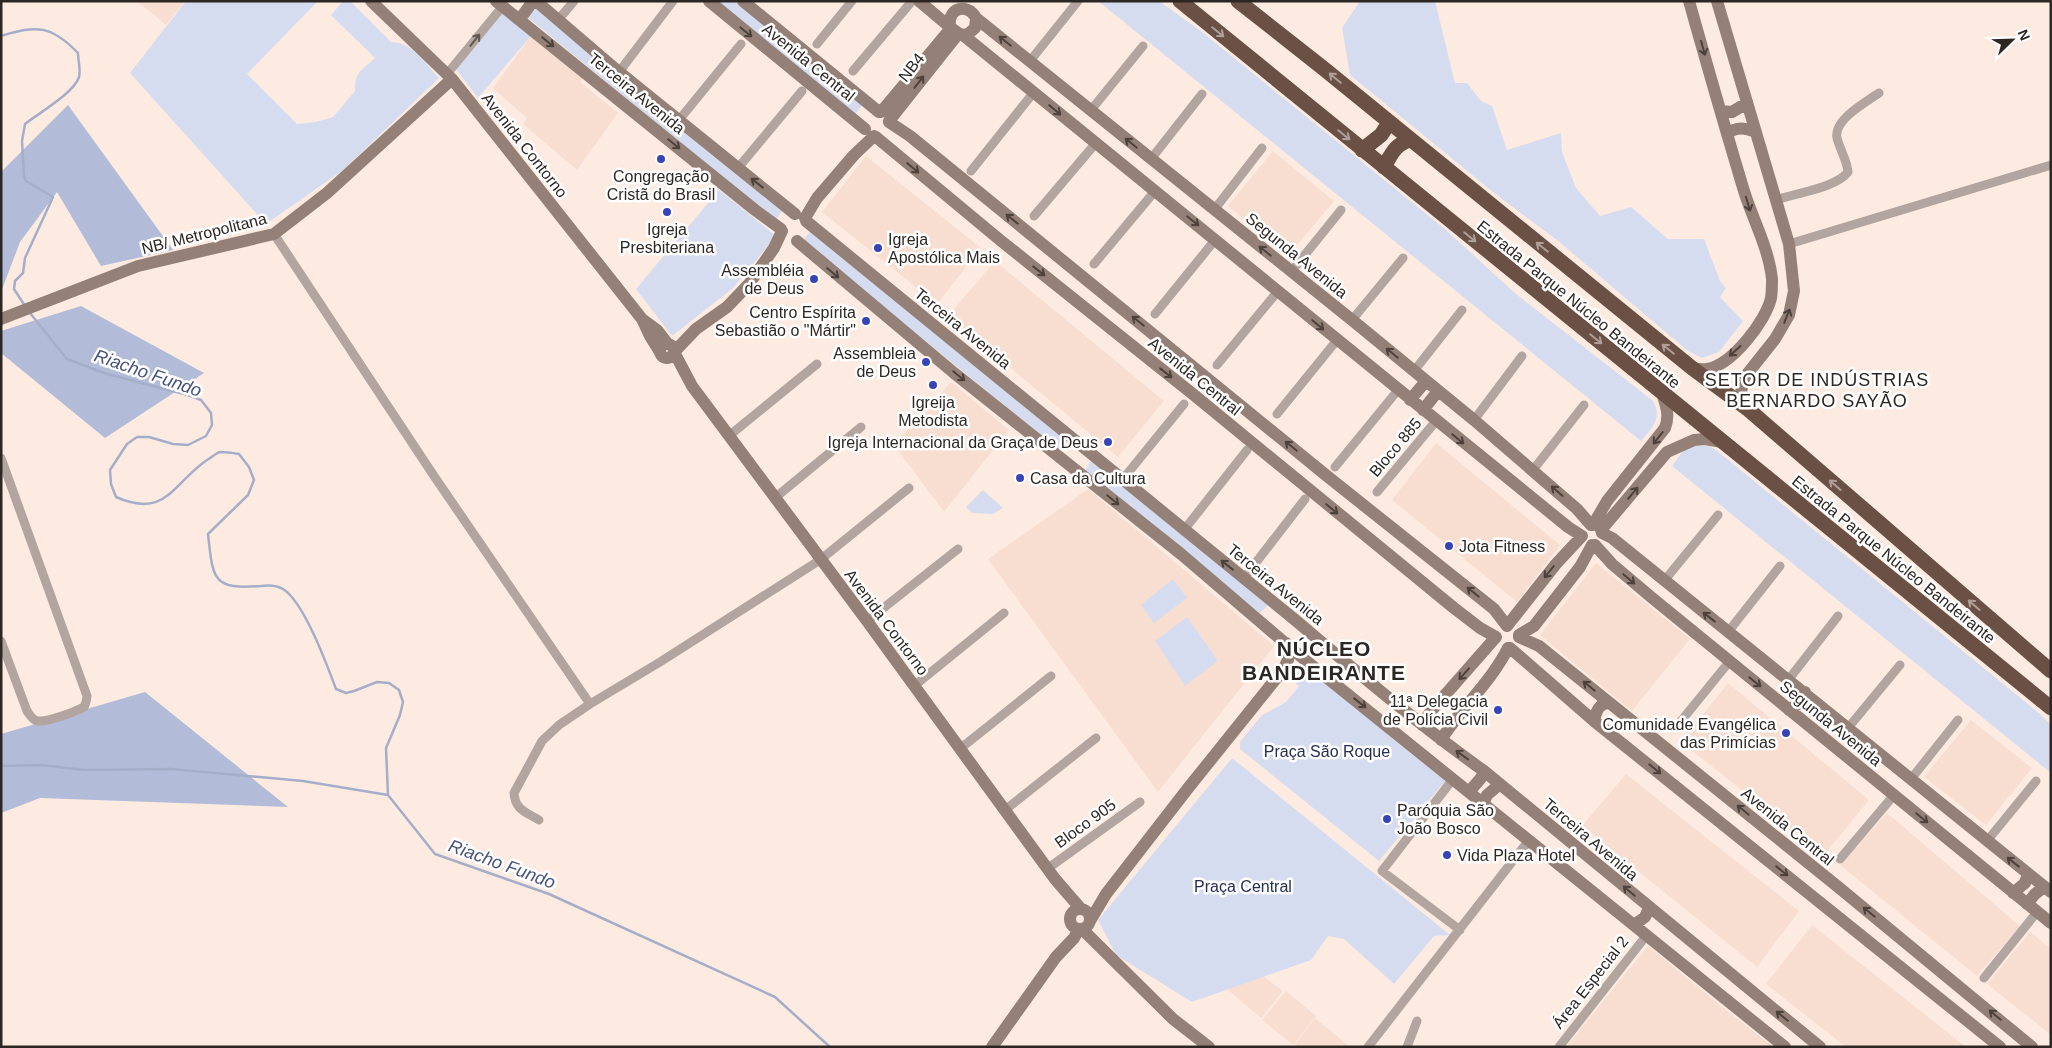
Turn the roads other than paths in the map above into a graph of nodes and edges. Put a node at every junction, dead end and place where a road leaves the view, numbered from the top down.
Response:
1 (371, 1) edge
2 (519, 1) edge
3 (535, 1) edge
4 (574, 1) edge
5 (673, 1) edge
6 (708, 1) edge
7 (743, 1) edge
8 (852, 1) edge
9 (912, 1) edge
10 (919, 1) edge
11 (1078, 1) edge
12 (1180, 1) edge
13 (1238, 1) edge
14 (1689, 1) edge
15 (1717, 1) edge
16 (970, 8) edge
17 (507, 10) edge
18 (558, 20) junction
19 (955, 31) junction
20 (741, 44) dead end
21 (816, 44) dead end
22 (1143, 46) dead end
23 (1030, 61) junction
24 (853, 71) dead end
25 (619, 72) junction
26 (450, 76) junction
27 (802, 91) dead end
28 (1034, 92) junction
29 (1879, 93) dead end
30 (1202, 94) dead end
31 (1747, 103) junction
32 (1090, 110) junction
33 (1721, 111) junction
34 (885, 117) junction
35 (679, 120) junction
36 (1389, 122) junction
37 (1756, 132) junction
38 (870, 133) junction
39 (1727, 134) junction
40 (1410, 140) junction
41 (1095, 144) junction
42 (1262, 148) dead end
43 (1362, 150) junction
44 (1151, 158) junction
45 (2051, 165) edge
46 (738, 168) junction
47 (1384, 168) junction
48 (971, 171) dead end
49 (1169, 173) junction
50 (1185, 186) junction
51 (1155, 191) junction
52 (1776, 200) junction
53 (1171, 204) junction
54 (1214, 210) junction
55 (1341, 210) dead end
56 (1034, 216) dead end
57 (801, 217) junction
58 (274, 234) junction
59 (788, 235) junction
60 (1215, 240) junction
61 (1789, 244) junction
62 (1403, 258) dead end
63 (1094, 264) dead end
64 (1291, 272) junction
65 (1096, 288) junction
66 (1278, 291) junction
67 (1117, 304) junction
68 (1087, 309) junction
69 (1462, 310) dead end
70 (1155, 314) dead end
71 (4, 318) edge
72 (1352, 320) junction
73 (1101, 322) junction
74 (1758, 326) junction
75 (1337, 340) junction
76 (1775, 340) junction
77 (668, 350) junction
78 (1522, 356) dead end
79 (818, 364) dead end
80 (1217, 365) dead end
81 (1692, 368) junction
82 (1414, 370) junction
83 (1426, 381) junction
84 (1398, 390) junction
85 (1438, 391) junction
86 (1662, 393) junction
87 (1410, 400) junction
88 (1738, 402) junction
89 (1184, 404) dead end
90 (1584, 405) dead end
91 (1422, 410) junction
92 (1277, 414) dead end
93 (1474, 420) junction
94 (1436, 422) junction
95 (861, 427) dead end
96 (730, 435) junction
97 (1072, 438) junction
98 (1722, 442) junction
99 (1246, 450) dead end
100 (1090, 453) junction
101 (1058, 456) junction
102 (1, 458) edge
103 (1639, 461) junction
104 (1316, 467) junction
105 (1533, 470) junction
106 (1076, 471) junction
107 (1331, 471) junction
108 (1652, 471) junction
109 (1123, 480) junction
110 (909, 488) dead end
111 (1308, 492) junction
112 (1376, 492) dead end
113 (776, 497) junction
114 (1718, 515) dead end
115 (1597, 529) junction
116 (1184, 530) junction
117 (1582, 536) junction
118 (1593, 545) junction
119 (958, 549) dead end
120 (820, 560) junction
121 (1780, 566) dead end
122 (1244, 578) junction
123 (1664, 581) junction
124 (1273, 602) junction
125 (1004, 612) dead end
126 (1838, 616) dead end
127 (1294, 619) junction
128 (867, 621) junction
129 (1263, 623) junction
130 (1507, 626) junction
131 (1728, 632) junction
132 (1519, 636) junction
133 (1496, 637) junction
134 (1282, 639) junction
135 (1, 640) edge
136 (1509, 648) junction
137 (1305, 660) junction
138 (1730, 662) junction
139 (1900, 665) dead end
140 (1283, 670) junction
141 (2051, 671) edge
142 (1051, 676) dead end
143 (1789, 679) junction
144 (914, 686) junction
145 (1805, 692) junction
146 (1610, 703) junction
147 (590, 704) junction
148 (1821, 705) junction
149 (2049, 707) edge
150 (1789, 710) junction
151 (1431, 711) junction
152 (1958, 720) dead end
153 (1594, 721) junction
154 (1803, 721) junction
155 (1422, 725) junction
156 (1450, 725) junction
157 (1677, 726) dead end
158 (1848, 728) junction
159 (1096, 738) dead end
160 (1441, 740) junction
161 (961, 748) junction
162 (1484, 771) junction
163 (1453, 778) junction
164 (1911, 779) junction
165 (2036, 781) dead end
166 (1500, 784) junction
167 (1469, 792) junction
168 (1894, 795) junction
169 (1140, 802) dead end
170 (1483, 804) junction
171 (1005, 810) junction
172 (539, 820) dead end
173 (1529, 840) junction
174 (1987, 842) junction
175 (1840, 858) dead end
176 (1051, 874) junction
177 (2028, 874) junction
178 (2048, 889) edge
179 (2013, 893) junction
180 (1649, 908) junction
181 (2032, 908) junction
182 (1080, 920) junction
183 (1666, 921) junction
184 (2051, 923) edge
185 (1634, 925) junction
186 (1460, 930) junction
187 (1648, 937) junction
188 (1933, 965) junction
189 (1946, 975) junction
190 (1984, 978) dead end
191 (1921, 982) junction
192 (1931, 991) junction
193 (1417, 1021) dead end
194 (992, 1047) edge
195 (1209, 1047) edge
196 (1368, 1047) edge
197 (1407, 1047) edge
198 (1559, 1047) edge
199 (1785, 1047) edge
200 (1820, 1047) edge
201 (2000, 1047) edge
202 (2032, 1047) edge

1 - 26 street, Avenida Contorno
2 - 17 street
3 - 17 street
3 - 18 street, Terceira Avenida
4 - 18 street
5 - 25 street
6 -> 38 street, Avenida Central
7 - 34 street, Avenida Central
8 - 21 street
9 - 24 street
10 - 19 street
11 - 23 street
12 -> 43 highway, Estrada Parque Núcleo Bandeirante
36 -> 13 highway, Estrada Parque Núcleo Bandeirante
14 -> 33 street
15 - 31 street
16 - 19 street
16 - 19 street
23 -> 16 street, Segunda Avenida
26 -> 17 street
17 -> 59 street, Terceira Avenida
18 - 25 street, Terceira Avenida
19 - 28 street
19 - 34 street, NB4
20 - 35 street
22 - 32 street
23 - 32 street, Segunda Avenida
25 - 35 street, Terceira Avenida
26 - 58 street, NB/ Metropolitana
26 - 77 street, Avenida Contorno
27 - 46 street
28 -> 41 street
28 - 48 street
29 - 52 street
30 - 44 street
31 - 33 street
31 - 37 street
44 -> 32 street, Segunda Avenida
33 - 39 street
34 - 38 street
34 - 38 street
65 -> 34 street, Avenida Central
35 - 46 street, Terceira Avenida
36 - 40 highway, Estrada Parque Núcleo Bandeirante
36 - 43 highway
37 - 39 street
37 - 52 street
38 - 57 street
38 -> 68 street, Avenida Central
39 -> 74 street
40 - 47 highway
81 -> 40 highway, Estrada Parque Núcleo Bandeirante
41 - 51 street
41 - 56 street
42 - 54 street
43 - 47 highway, Estrada Parque Núcleo Bandeirante
44 - 49 street, Segunda Avenida
45 - 61 street
57 -> 46 street, Terceira Avenida
47 -> 86 highway, Estrada Parque Núcleo Bandeirante
49 - 50 street, Segunda Avenida
49 - 51 street
50 - 53 street
50 - 54 street, Segunda Avenida
51 - 53 street
51 - 63 street
52 - 61 street
53 -> 60 street
64 -> 54 street, Segunda Avenida
55 - 64 street
57 - 59 street
57 - 59 street
57 - 97 street, Terceira Avenida
58 - 71 street, NB/ Metropolitana
58 - 147 street
59 - 77 street
59 -> 101 street, Terceira Avenida
60 - 66 street
60 - 70 street
76 -> 61 street
62 - 72 street
64 - 72 street, Segunda Avenida
65 - 67 street, Avenida Central
65 - 68 street
66 -> 75 street
66 - 80 street
67 - 73 street
104 -> 67 street, Avenida Central
68 - 73 street, Avenida Central
69 - 82 street
82 -> 72 street, Segunda Avenida
73 -> 111 street, Avenida Central
74 - 76 street
74 -> 81 street
75 - 84 street
75 - 92 street
76 - 88 street
77 - 96 street, Avenida Contorno
78 - 93 street
79 - 96 street
81 - 88 highway, Estrada Parque Núcleo Bandeirante
82 - 83 street, Segunda Avenida
83 - 85 street, Segunda Avenida
83 - 87 street
84 - 87 street
84 - 107 street
85 - 91 street
85 - 93 street, Segunda Avenida
86 - 98 highway, Estrada Parque Núcleo Bandeirante
86 -> 103 street
87 - 91 street
141 -> 88 highway, Estrada Parque Núcleo Bandeirante
89 - 109 street
90 - 105 street
91 - 94 street
93 - 105 street, Segunda Avenida
94 - 112 street, Bloco 885
94 -> 117 street
95 - 113 street
96 - 113 street, Avenida Contorno
97 - 100 street, Terceira Avenida
97 - 101 street
98 - 108 street
98 - 149 highway, Estrada Parque Núcleo Bandeirante
99 - 116 street
100 - 106 street
100 - 109 street, Terceira Avenida
101 - 106 street, Terceira Avenida
102 - 135 street
103 - 108 street
103 - 115 street
104 - 107 street, Avenida Central
104 - 111 street
115 -> 105 street, Segunda Avenida
106 -> 129 street, Terceira Avenida
107 - 111 street
130 -> 107 street, Avenida Central
115 -> 108 street
109 - 116 street, Terceira Avenida
110 - 120 street
111 - 122 street
111 -> 133 street, Avenida Central
113 - 120 street, Avenida Contorno
114 - 123 street
115 - 117 street
115 - 118 street
115 - 123 street, Segunda Avenida
122 -> 116 street, Terceira Avenida
117 - 118 street
117 -> 130 street
118 - 132 street
118 -> 138 street, Segunda Avenida
119 - 128 street
120 - 128 street, Avenida Contorno
120 - 147 street
121 - 131 street
122 - 124 street, Terceira Avenida
131 -> 123 street, Segunda Avenida
124 - 127 street, Terceira Avenida
124 - 129 street
125 - 144 street
126 - 143 street
127 - 134 street
127 - 155 street, Terceira Avenida
128 - 144 street, Avenida Contorno
129 - 134 street, Terceira Avenida
130 - 132 street
130 - 133 street
131 - 143 street, Segunda Avenida
132 - 136 street
146 -> 132 street, Avenida Central
133 - 136 street
133 -> 151 street
134 - 137 street, Terceira Avenida
134 - 140 street
136 - 153 street
136 - 156 street
137 - 140 street
137 -> 163 street, Terceira Avenida
138 -> 150 street, Segunda Avenida
138 - 157 street
139 - 158 street
140 - 182 street
142 - 161 street
143 - 145 street, Segunda Avenida
144 - 161 street, Avenida Contorno
145 - 148 street, Segunda Avenida
145 - 150 street
146 - 153 street
188 -> 146 street, Avenida Central
147 - 172 street
148 - 154 street
148 - 158 street, Segunda Avenida
150 - 154 street, Segunda Avenida
151 - 155 street
151 - 156 street
152 - 164 street
153 -> 191 street
154 - 168 street, Segunda Avenida
155 - 160 street, Terceira Avenida
156 - 160 street
158 - 164 street, Segunda Avenida
159 - 171 street
162 -> 160 street, Terceira Avenida
161 - 171 street, Avenida Contorno
162 - 166 street, Terceira Avenida
162 - 167 street
163 - 167 street, Terceira Avenida
163 - 186 street
164 - 174 street, Segunda Avenida
165 - 174 street
166 - 170 street
180 -> 166 street, Terceira Avenida
167 - 170 street, Terceira Avenida
168 - 175 street
168 -> 179 street, Segunda Avenida
169 - 176 street, Bloco 905
170 - 173 street, Terceira Avenida
171 - 176 street, Avenida Contorno
173 - 185 street, Terceira Avenida
173 - 186 street
177 -> 174 street, Segunda Avenida
176 - 182 street, Avenida Contorno
177 - 178 street, Segunda Avenida
177 - 179 street
178 - 181 street
179 - 181 street, Segunda Avenida
180 - 183 street, Terceira Avenida
180 - 185 street
181 - 184 street, Segunda Avenida
181 - 190 street
182 - 194 street
182 - 195 street, Avenida Contorno
183 - 187 street
200 -> 183 street, Terceira Avenida
185 - 187 street, Terceira Avenida
186 - 196 street
187 - 198 street, Área Especial 2
187 - 199 street, Terceira Avenida
188 - 189 street, Avenida Central
188 - 191 street
189 - 192 street
202 -> 189 street, Avenida Central
191 - 192 street
192 - 201 street
193 - 197 street

